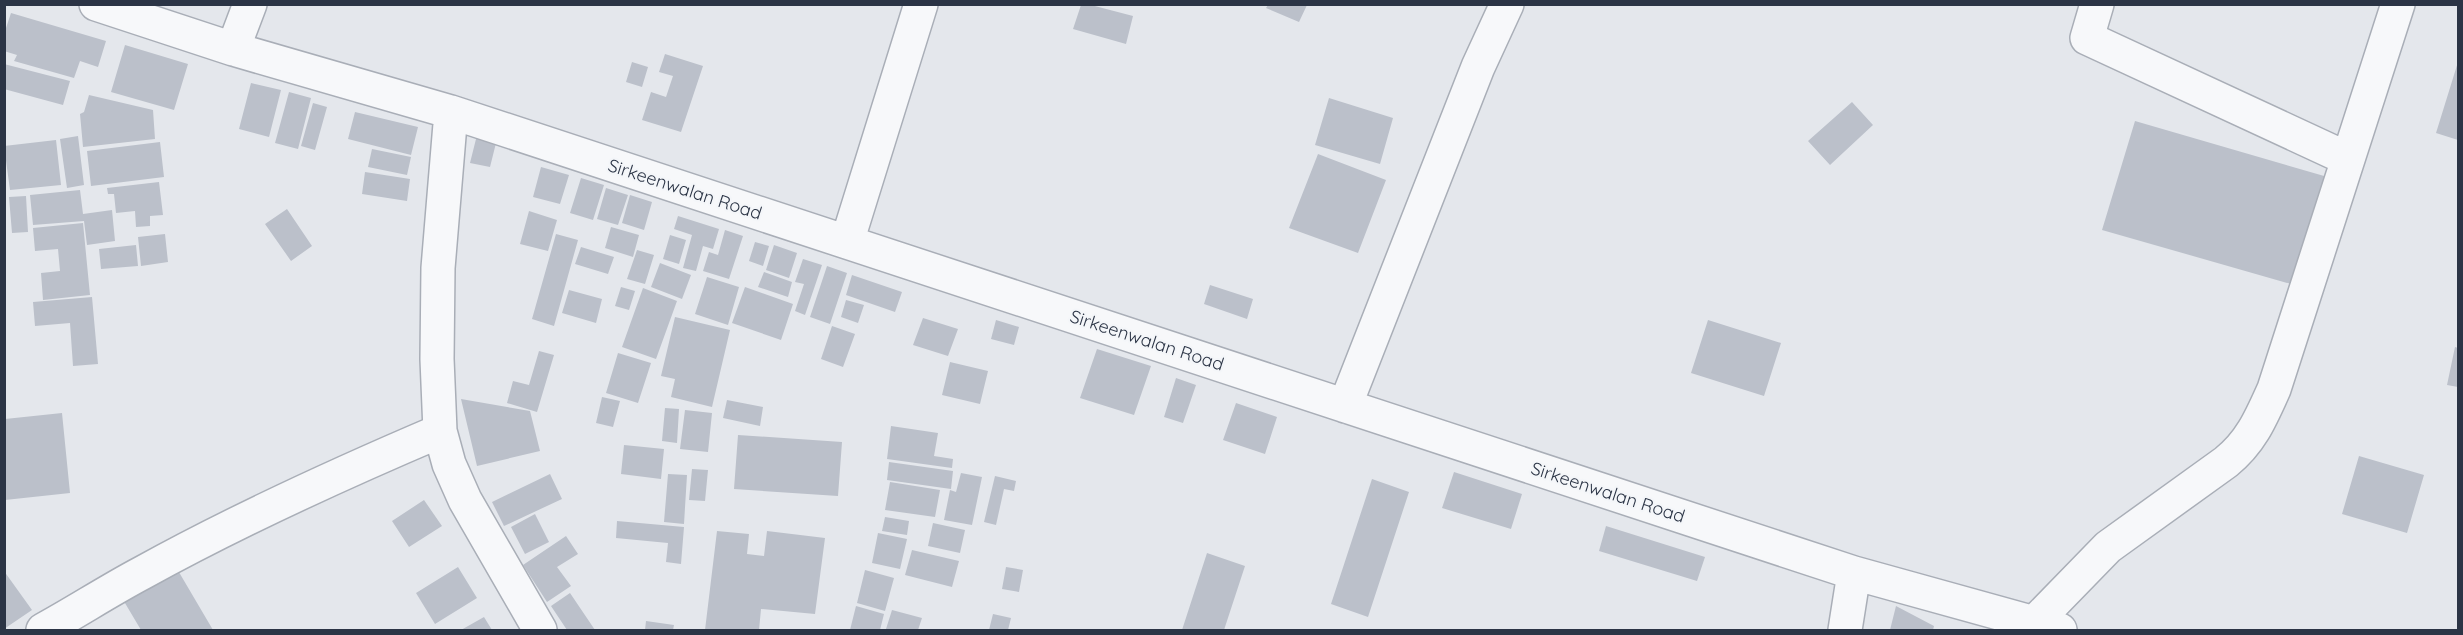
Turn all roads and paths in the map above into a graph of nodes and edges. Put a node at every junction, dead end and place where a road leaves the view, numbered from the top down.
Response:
1 (96, 4) edge
2 (250, 4) edge
3 (921, 4) edge
4 (1507, 4) edge
5 (2097, 4) edge
6 (2398, 4) edge
7 (233, 50) junction
8 (451, 112) junction
9 (2348, 159) junction
10 (847, 242) junction
11 (1345, 406) junction
12 (440, 431) junction
13 (1854, 573) junction
14 (2047, 627) edge
15 (43, 630) edge
16 (540, 630) edge
17 (1845, 630) edge

1 - 7 street, Sirkeenwalan Road
2 - 7 street
3 - 10 street
4 - 11 street
5 - 9 street
6 - 9 street
7 - 8 street, Sirkeenwalan Road
8 - 10 street, Sirkeenwalan Road
8 - 12 street
9 - 14 street
10 - 11 street, Sirkeenwalan Road
11 - 13 street, Sirkeenwalan Road
12 - 15 street
12 - 16 street
13 - 14 street, Sirkeenwalan Road
13 - 17 street

